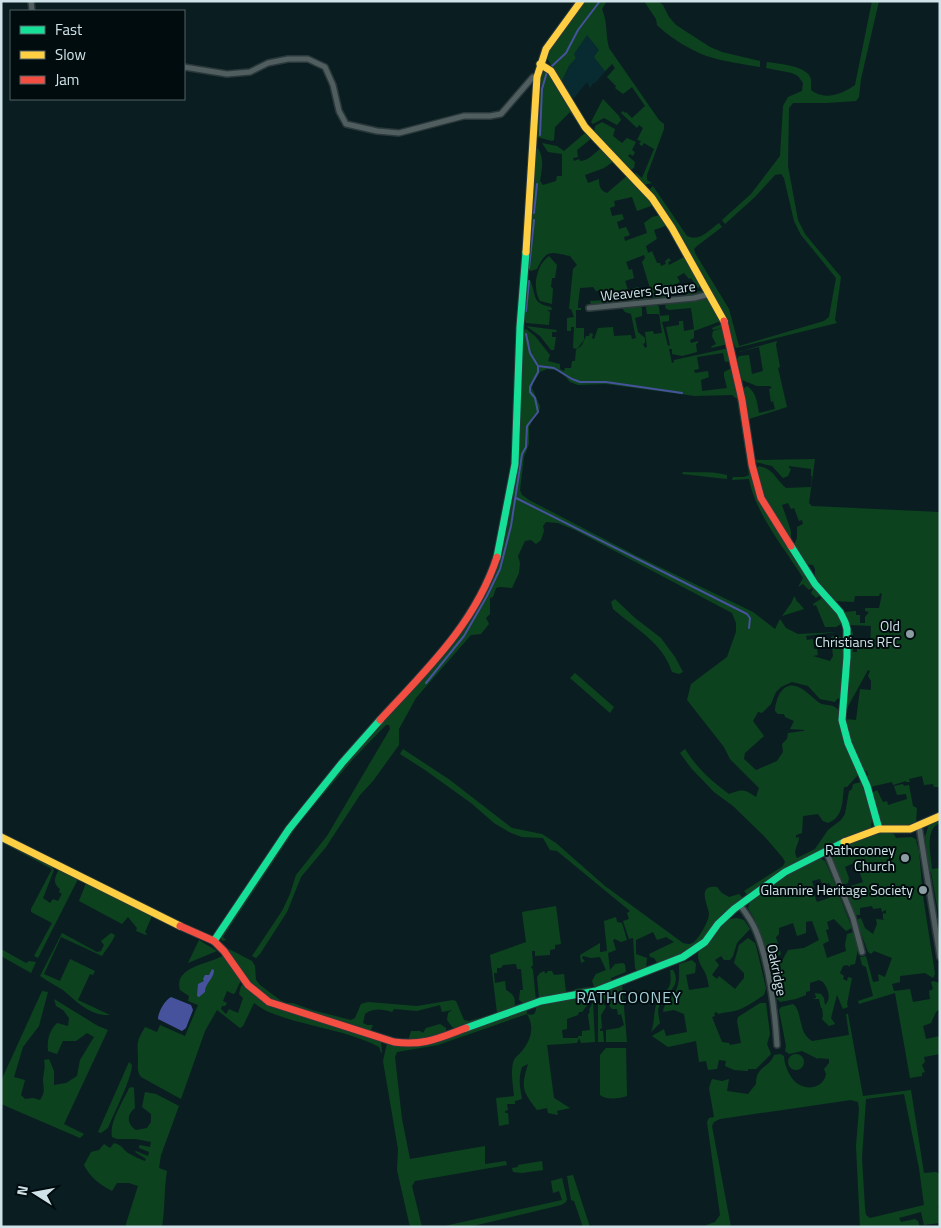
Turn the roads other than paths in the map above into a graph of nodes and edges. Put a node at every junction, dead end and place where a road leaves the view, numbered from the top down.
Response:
1 (581, 1) edge
2 (540, 64) junction
3 (185, 67) edge
4 (537, 77) junction
5 (710, 294) junction
6 (589, 308) dead end
7 (940, 816) edge
8 (919, 826) junction
9 (879, 829) junction
10 (1, 837) edge
11 (826, 851) junction
12 (740, 905) junction
13 (214, 941) junction
14 (862, 952) dead end
15 (940, 957) edge
16 (777, 1045) dead end

1 - 2 street
2 - 4 street
2 - 5 street
3 - 4 street
4 - 13 street
5 - 6 street, Weavers Square
5 - 9 street
7 - 8 street
8 - 9 street
8 - 15 street
9 - 11 street
10 - 13 street
11 - 12 street
11 - 14 street
12 - 13 street
12 - 16 street, Oakridge

